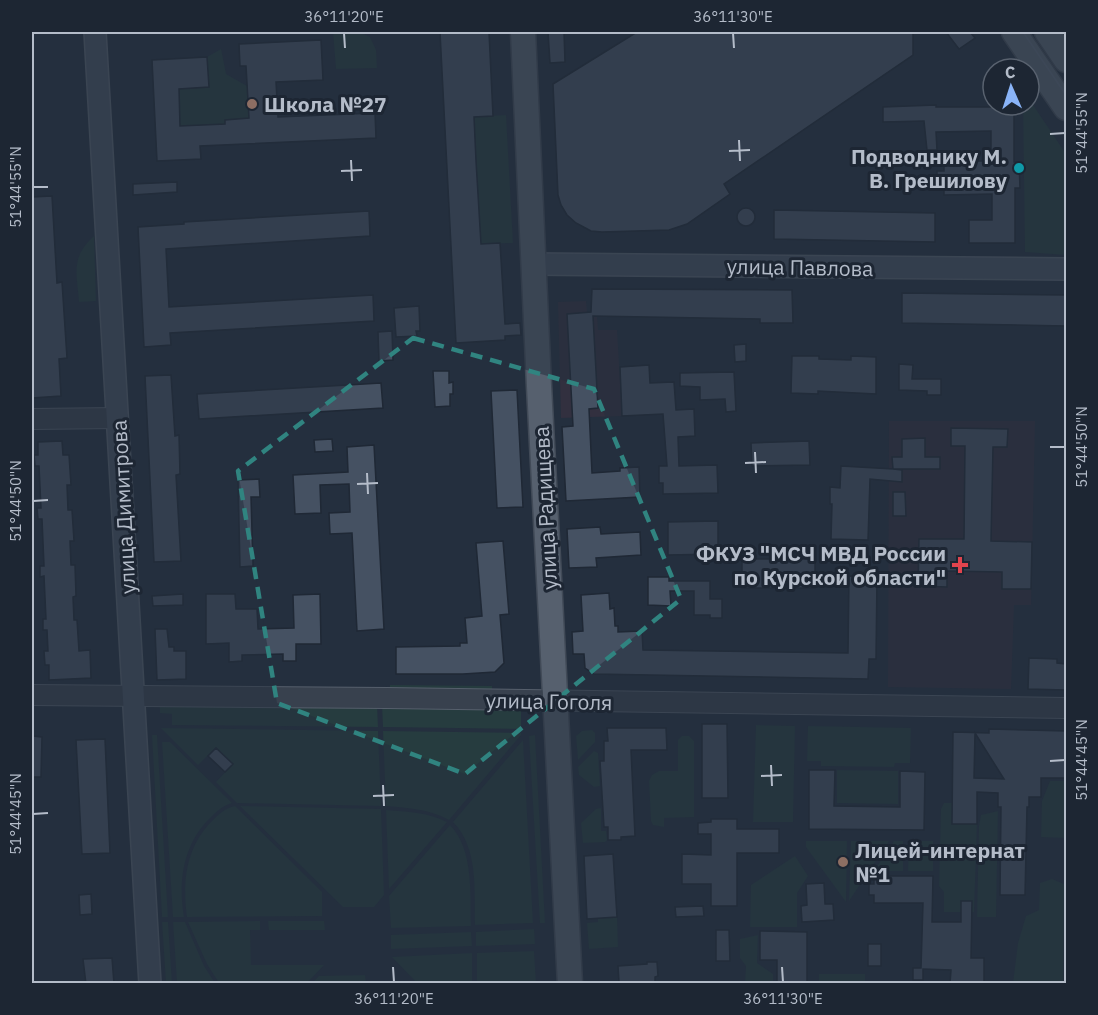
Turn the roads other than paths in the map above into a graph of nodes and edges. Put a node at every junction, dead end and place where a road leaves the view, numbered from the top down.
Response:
1 (95, 32) edge
2 (523, 32) edge
3 (1014, 32) edge
4 (1047, 32) edge
5 (1066, 60) edge
6 (1066, 108) edge
7 (534, 264) junction
8 (1066, 269) edge
9 (118, 418) junction
10 (32, 419) edge
11 (32, 695) edge
12 (133, 696) junction
13 (555, 701) junction
14 (1066, 708) edge
15 (150, 984) edge
16 (570, 984) edge

1 - 9 main road, улица Димитрова
2 - 7 main road, улица Радищева
3 - 6 main road
4 - 5 main road
7 - 8 main road, улица Павлова
7 - 13 main road, улица Радищева
9 - 10 street
9 - 12 main road, улица Димитрова
11 - 12 street, улица Гоголя
12 - 13 street, улица Гоголя
12 - 15 main road, улица Димитрова
13 - 14 street, улица Гоголя
13 - 16 main road, улица Радищева

